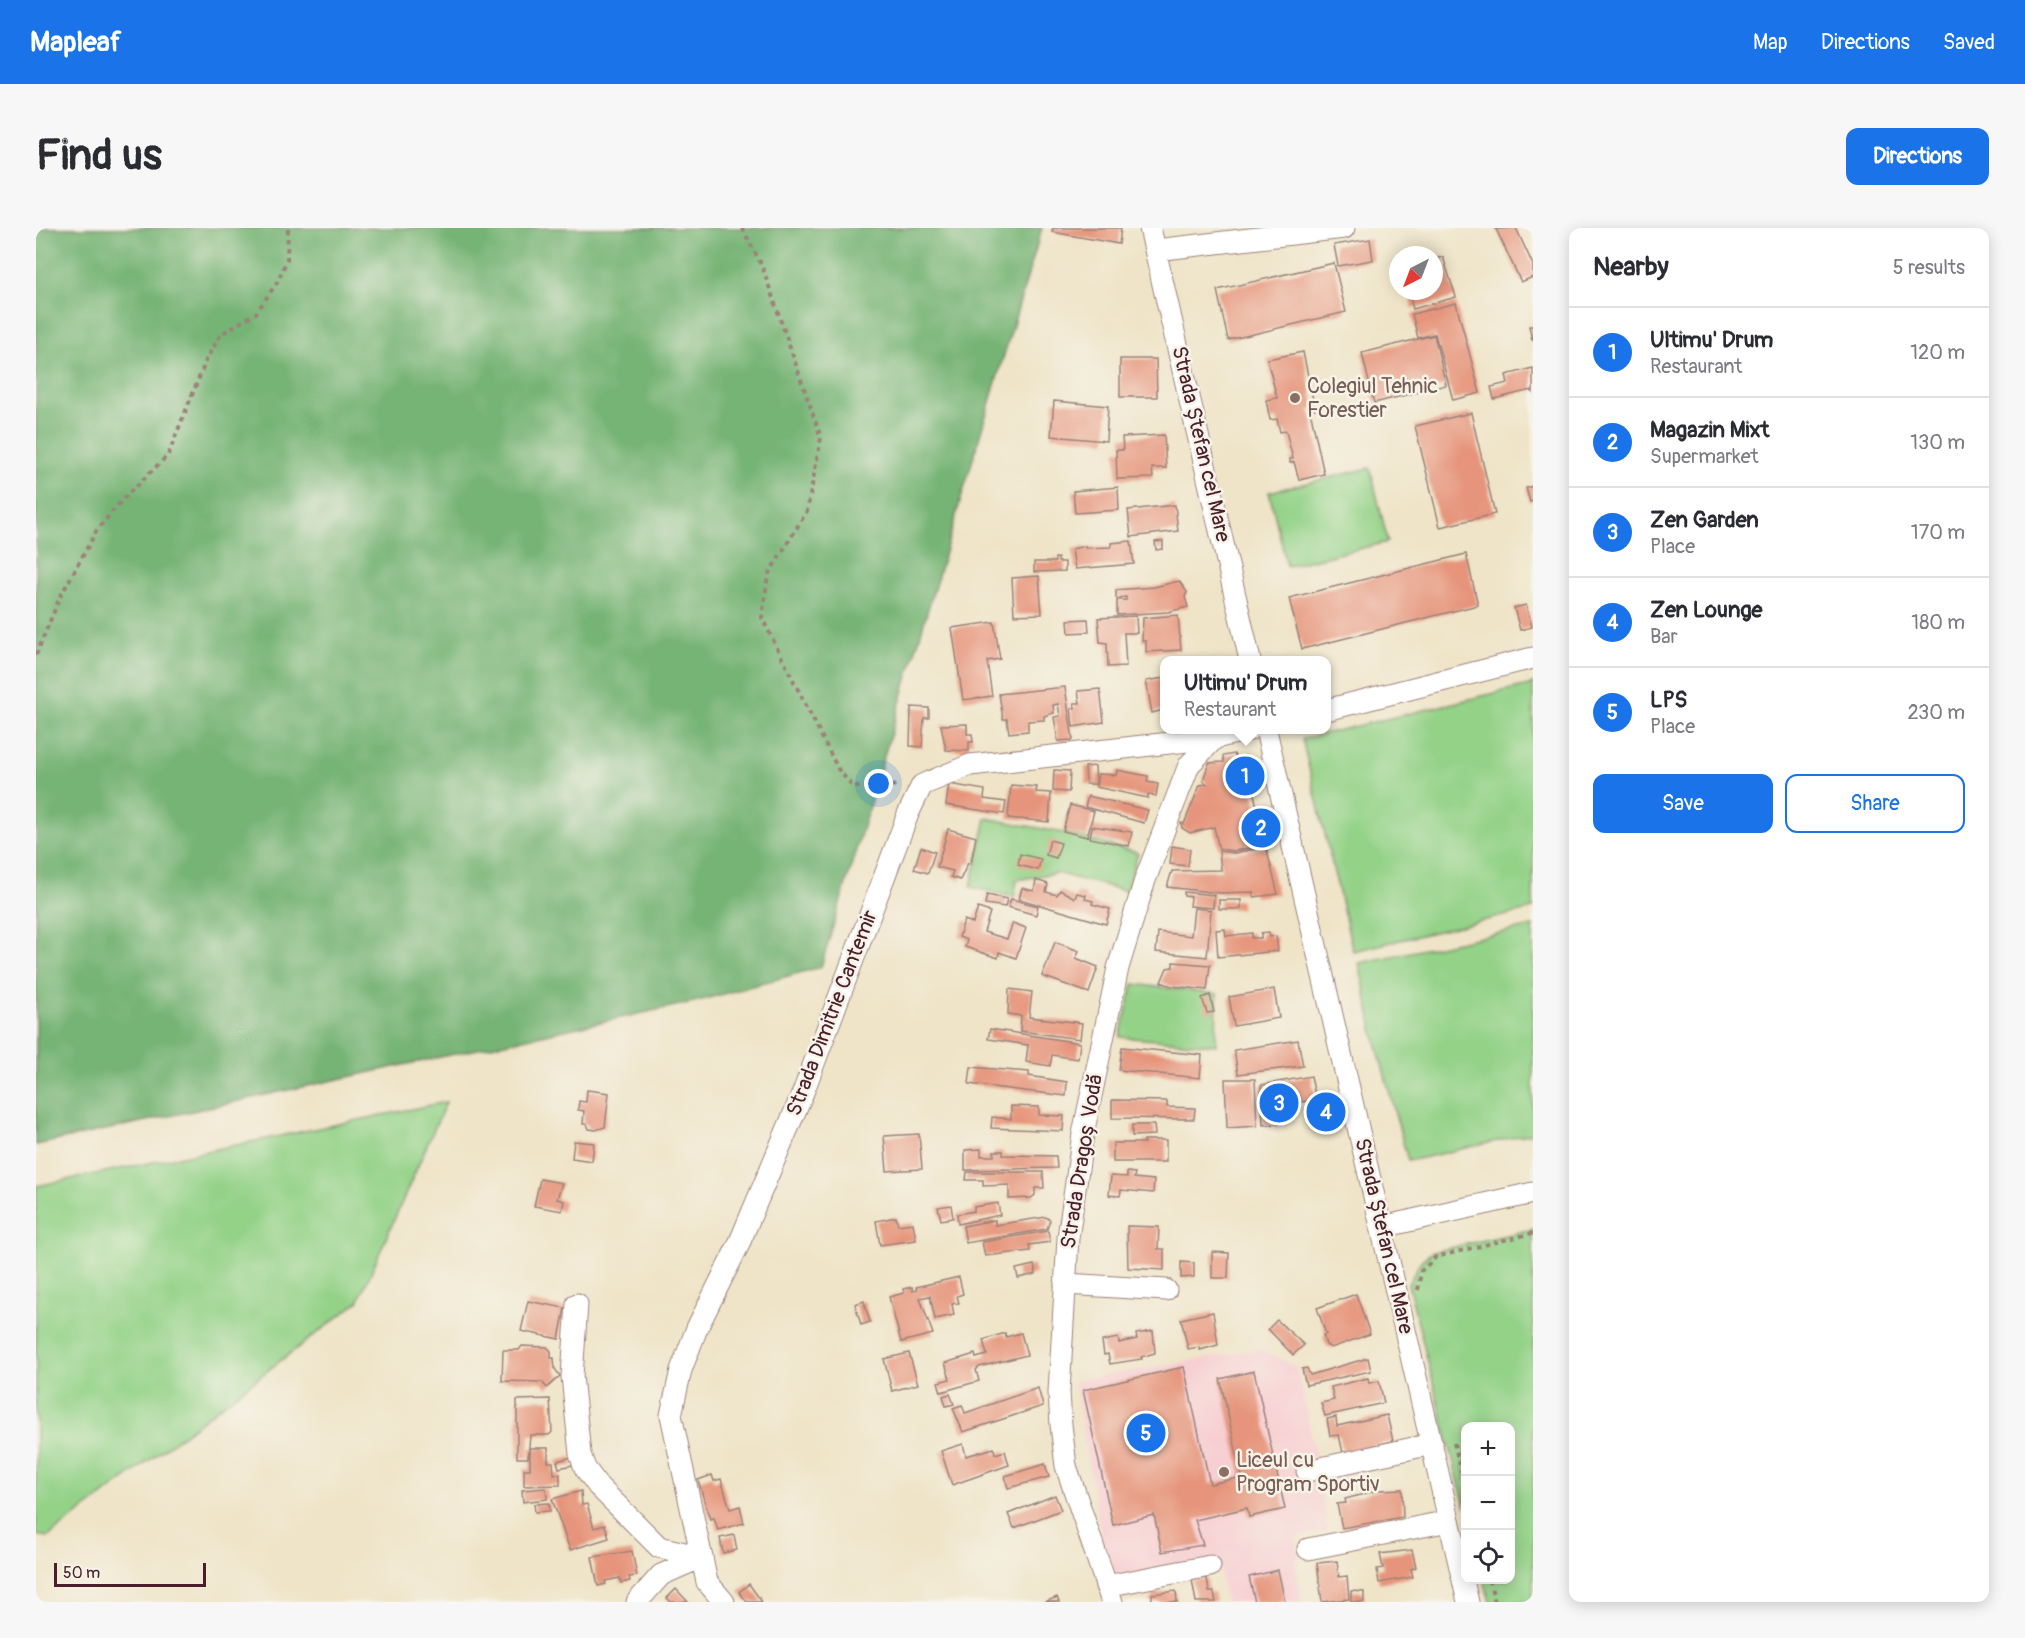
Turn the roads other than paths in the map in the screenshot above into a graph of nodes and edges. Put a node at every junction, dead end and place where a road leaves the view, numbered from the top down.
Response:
1 (1150, 228) edge
2 (1344, 228) edge
3 (1156, 250) junction
4 (1249, 656) edge
5 (1533, 658) edge
6 (1331, 709) edge
7 (1230, 734) edge
8 (1267, 734) edge
9 (1215, 738) junction
10 (1533, 1193) edge
11 (1382, 1227) junction
12 (1065, 1284) junction
13 (1166, 1290) dead end
14 (577, 1304) dead end
15 (1432, 1444) junction
16 (1307, 1471) dead end
17 (1449, 1521) junction
18 (1308, 1549) dead end
19 (702, 1557) junction
20 (1210, 1566) dead end
21 (1109, 1594) edge
22 (637, 1602) edge
23 (724, 1602) edge
24 (1468, 1602) edge

1 - 3 street, Strada Ștefan cel Mare
2 - 3 street
3 - 4 street, Strada Ștefan cel Mare
5 - 6 street
7 - 9 street
8 - 11 street, Strada Ștefan cel Mare
9 - 12 street, Strada Dragoș Vodă
9 - 19 street, Strada Dimitrie Cantemir
10 - 11 street
11 - 15 street, Strada Ștefan cel Mare
12 - 13 street
12 - 21 street, Strada Dragoș Vodă
14 - 19 street
15 - 16 street
15 - 17 street, Strada Ștefan cel Mare
17 - 18 street
17 - 24 street, Strada Ștefan cel Mare
19 - 22 street
19 - 23 street, Strada Dimitrie Cantemir
20 - 21 street

